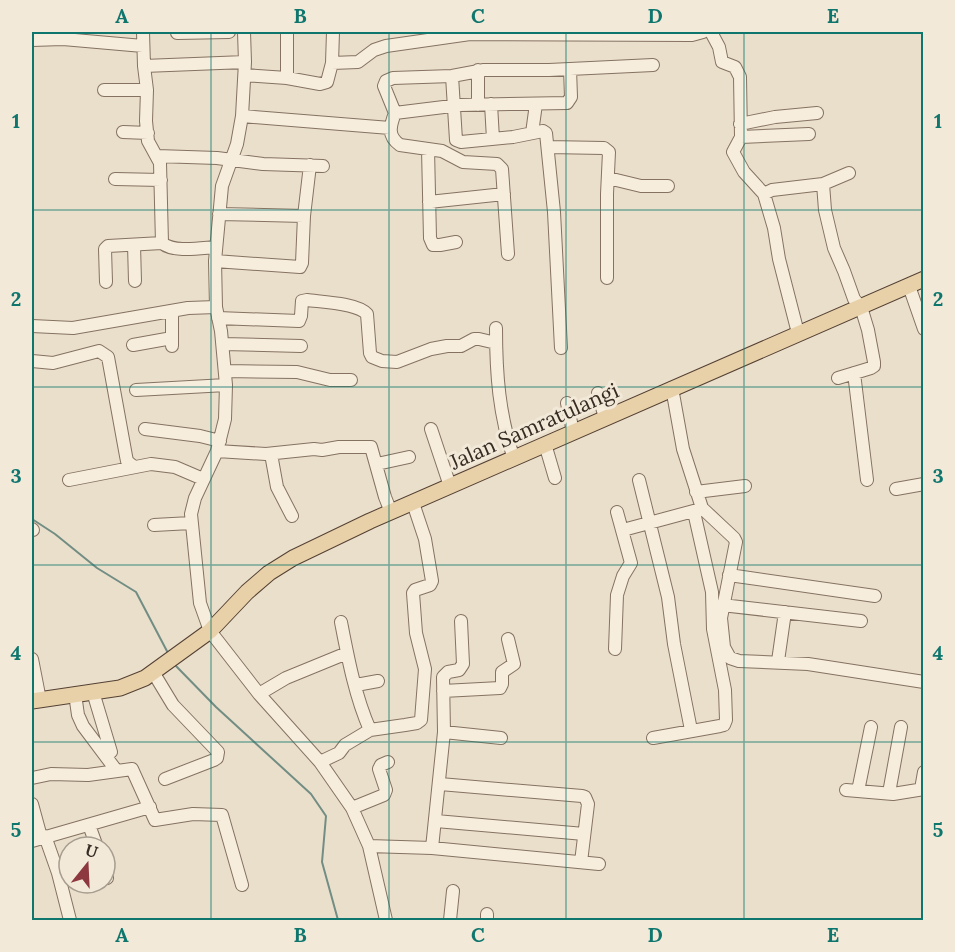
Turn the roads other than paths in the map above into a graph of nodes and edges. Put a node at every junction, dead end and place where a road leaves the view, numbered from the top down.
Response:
1 (143, 32) edge
2 (229, 32) edge
3 (244, 32) edge
4 (287, 32) edge
5 (333, 32) edge
6 (703, 32) edge
7 (711, 32) edge
8 (177, 33) edge
9 (32, 40) edge
10 (143, 46) junction
11 (332, 63) junction
12 (653, 65) dead end
13 (144, 66) junction
14 (245, 68) junction
15 (570, 69) junction
16 (478, 70) junction
17 (452, 76) junction
18 (287, 78) junction
19 (104, 90) dead end
20 (147, 90) junction
21 (491, 104) junction
22 (536, 104) junction
23 (478, 105) junction
24 (454, 106) junction
25 (395, 113) junction
26 (817, 113) dead end
27 (242, 116) junction
28 (740, 124) junction
29 (390, 128) junction
30 (123, 132) dead end
31 (148, 133) junction
32 (532, 133) junction
33 (809, 134) dead end
34 (741, 137) junction
35 (493, 139) junction
36 (456, 140) junction
37 (548, 147) junction
38 (428, 149) junction
39 (447, 153) junction
40 (158, 156) junction
41 (231, 160) junction
42 (310, 165) junction
43 (323, 166) dead end
44 (849, 173) dead end
45 (114, 178) dead end
46 (608, 178) junction
47 (161, 180) junction
48 (823, 184) junction
49 (668, 186) dead end
50 (504, 194) junction
51 (764, 194) junction
52 (429, 202) junction
53 (219, 214) junction
54 (304, 216) junction
55 (456, 242) dead end
56 (162, 243) junction
57 (134, 245) junction
58 (216, 247) junction
59 (508, 254) dead end
60 (215, 261) junction
61 (607, 278) dead end
62 (924, 279) edge
63 (135, 281) dead end
64 (106, 282) dead end
65 (909, 286) junction
66 (861, 307) junction
67 (172, 311) junction
68 (217, 313) junction
69 (32, 326) edge
70 (496, 328) dead end
71 (924, 329) edge
72 (798, 333) junction
73 (496, 343) junction
74 (223, 344) junction
75 (134, 345) dead end
76 (301, 346) dead end
77 (561, 348) dead end
78 (32, 362) edge
79 (225, 371) junction
80 (854, 373) junction
81 (838, 378) dead end
82 (351, 380) dead end
83 (226, 385) junction
84 (672, 388) junction
85 (136, 390) dead end
86 (598, 393) dead end
87 (567, 403) dead end
88 (605, 418) junction
89 (145, 429) dead end
90 (431, 429) dead end
91 (573, 432) junction
92 (545, 444) junction
93 (219, 446) junction
94 (271, 454) junction
95 (409, 457) dead end
96 (514, 459) junction
97 (376, 464) junction
98 (134, 467) junction
99 (555, 478) dead end
100 (203, 479) junction
101 (69, 480) dead end
102 (639, 480) dead end
103 (867, 480) dead end
104 (924, 484) edge
105 (450, 486) junction
106 (746, 486) dead end
107 (896, 489) dead end
108 (696, 492) junction
109 (413, 503) junction
110 (698, 510) junction
111 (391, 512) junction
112 (617, 512) dead end
113 (292, 516) dead end
114 (191, 523) junction
115 (650, 523) junction
116 (154, 525) dead end
117 (623, 530) junction
118 (729, 574) junction
119 (875, 596) dead end
120 (722, 605) junction
121 (785, 612) junction
122 (460, 621) dead end
123 (861, 621) dead end
124 (341, 622) dead end
125 (210, 631) junction
126 (508, 639) dead end
127 (615, 649) dead end
128 (347, 653) junction
129 (32, 660) edge
130 (777, 661) junction
131 (153, 672) junction
132 (378, 681) dead end
133 (924, 682) edge
134 (356, 685) junction
135 (93, 692) junction
136 (443, 692) junction
137 (75, 694) junction
138 (259, 694) junction
139 (36, 701) edge
140 (871, 727) dead end
141 (901, 727) dead end
142 (370, 730) junction
143 (691, 730) junction
144 (444, 732) junction
145 (501, 738) dead end
146 (653, 738) dead end
147 (111, 752) dead end
148 (320, 762) junction
149 (388, 762) dead end
150 (116, 770) junction
151 (924, 772) edge
152 (32, 778) edge
153 (165, 779) dead end
154 (440, 783) junction
155 (922, 789) edge
156 (889, 793) junction
157 (32, 804) edge
158 (150, 807) junction
159 (352, 808) junction
160 (436, 821) junction
161 (89, 825) junction
162 (584, 834) junction
163 (92, 835) edge
164 (39, 838) edge
165 (369, 846) junction
166 (432, 848) junction
167 (581, 862) junction
168 (598, 864) dead end
169 (242, 885) dead end
170 (453, 891) dead end
171 (70, 921) edge
172 (386, 921) edge
173 (450, 921) edge

1 - 10 street
2 - 8 street
3 - 14 street
4 - 18 street
5 - 11 street
6 - 11 street
7 - 28 street
9 - 10 street
10 - 13 street
11 - 18 street
12 - 15 street
13 - 14 street
13 - 20 street
14 - 18 street
14 - 27 street
15 - 16 street
15 - 22 street
16 - 17 street
16 - 23 street
17 - 24 street
17 - 25 street
19 - 20 street
20 - 31 street
21 - 22 street
21 - 23 street
21 - 35 street
22 - 32 street
23 - 24 street
24 - 25 street
24 - 36 street
25 - 29 street
26 - 28 street
27 - 29 street
27 - 41 street
28 - 34 street
29 - 38 street
30 - 31 street
31 - 40 street
32 - 35 street
32 - 37 street
33 - 34 street
34 - 51 street
35 - 36 street
36 - 39 street
37 - 46 street
37 - 77 street
38 - 39 street
38 - 52 street
39 - 50 street
40 - 41 street
40 - 47 street
41 - 42 street
41 - 53 street
42 - 43 street
42 - 54 street
44 - 48 street
45 - 47 street
46 - 49 street
46 - 61 street
47 - 56 street
48 - 51 street
48 - 66 street
50 - 52 street
50 - 59 street
51 - 72 street
52 - 55 street
53 - 54 street
53 - 58 street
54 - 60 street
56 - 57 street
56 - 58 street
57 - 63 street
57 - 64 street
58 - 60 street
60 - 68 street
62 - 65 main road, Jalan Samratulangi
65 - 66 main road, Jalan Samratulangi
65 - 71 street
66 - 72 main road, Jalan Samratulangi
66 - 80 street
67 - 68 street
67 - 69 street
67 - 75 street
68 - 73 street
68 - 74 street
70 - 73 street
72 - 84 main road, Jalan Samratulangi
73 - 96 street
74 - 76 street
74 - 79 street
78 - 98 street
79 - 82 street
79 - 83 street
80 - 81 street
80 - 103 street
83 - 85 street
83 - 93 street
84 - 88 main road, Jalan Samratulangi
84 - 108 street
86 - 88 street
87 - 91 street
88 - 91 main road, Jalan Samratulangi
89 - 93 street
90 - 105 street
91 - 92 main road, Jalan Samratulangi
92 - 96 main road, Jalan Samratulangi
92 - 99 street
93 - 94 street
93 - 100 street
94 - 97 street
94 - 113 street
95 - 97 street
96 - 105 main road, Jalan Samratulangi
97 - 111 street
98 - 100 street
98 - 101 street
100 - 114 street
102 - 115 street
104 - 107 street
105 - 109 main road, Jalan Samratulangi
106 - 108 street
108 - 110 street
109 - 111 main road, Jalan Samratulangi
109 - 142 street
110 - 115 street
110 - 118 street
110 - 143 street
111 - 125 main road, Jalan Samratulangi
112 - 117 street
114 - 116 street
114 - 125 street
115 - 117 street
115 - 143 street
117 - 127 street
118 - 119 street
118 - 120 street
120 - 121 street
120 - 130 street
121 - 123 street
121 - 130 street
122 - 136 street
124 - 128 street
125 - 131 main road, Jalan Samratulangi
125 - 138 street
126 - 136 street
128 - 134 street
128 - 138 street
129 - 139 street
130 - 133 street
131 - 135 main road, Jalan Samratulangi
131 - 153 street
132 - 134 street
134 - 142 street
135 - 137 main road, Jalan Samratulangi
135 - 147 street
136 - 144 street
137 - 139 main road, Jalan Samratulangi
137 - 150 street
138 - 148 street
140 - 156 street
141 - 156 street
142 - 148 street
143 - 146 street
144 - 145 street
144 - 154 street
148 - 159 street
149 - 159 street
150 - 152 street
150 - 158 street
151 - 155 street
154 - 160 street
154 - 162 street
155 - 156 street
157 - 164 street
158 - 161 street
158 - 169 street
159 - 165 street
160 - 162 street
160 - 166 street
161 - 163 street
161 - 164 street
162 - 167 street
164 - 171 street
165 - 166 street
165 - 172 street
166 - 167 street
167 - 168 street
170 - 173 street

